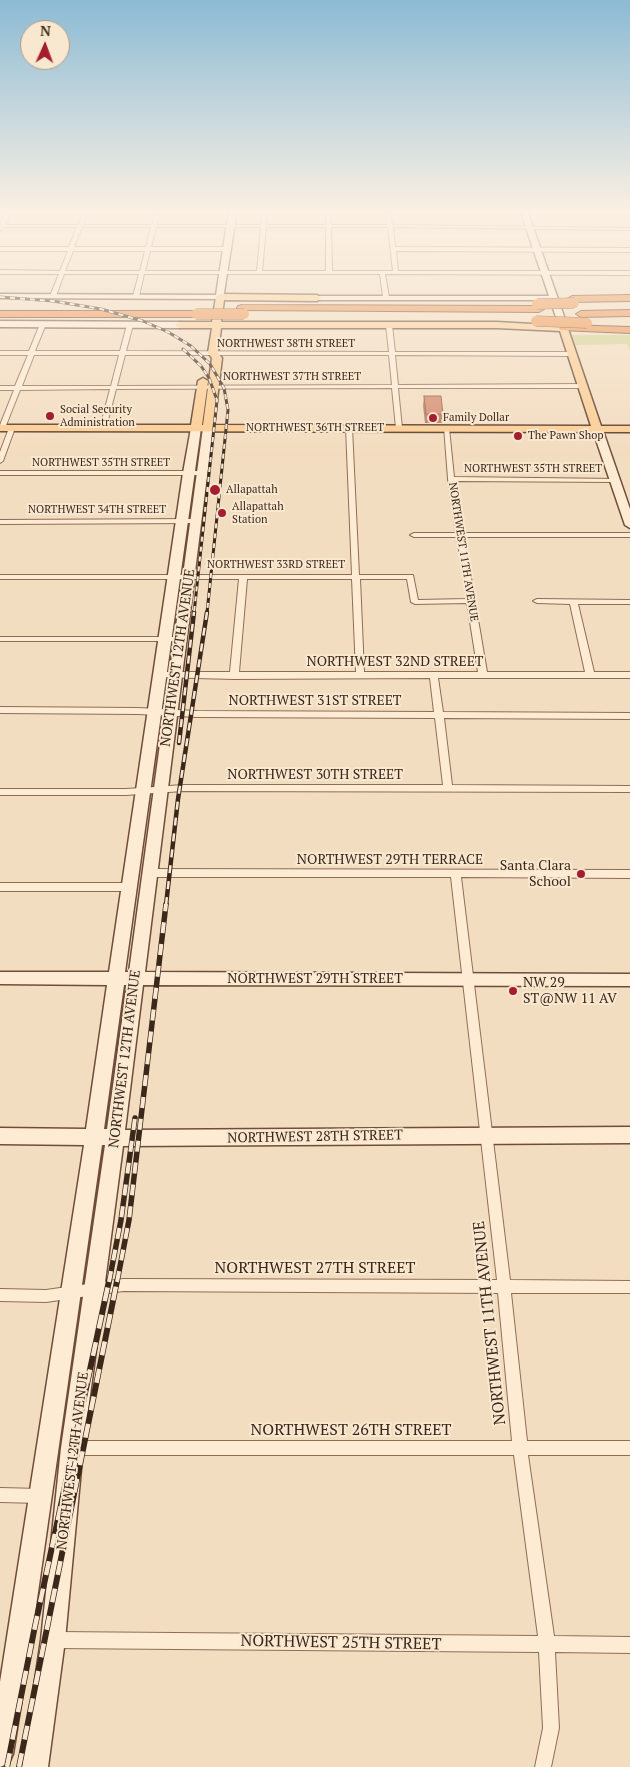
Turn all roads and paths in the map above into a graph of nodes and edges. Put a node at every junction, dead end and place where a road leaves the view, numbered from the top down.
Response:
1 (54, 292) edge
2 (137, 292) edge
3 (221, 292) edge
4 (385, 292) edge
5 (551, 292) edge
6 (0, 296) edge
7 (53, 296) junction
8 (136, 296) junction
9 (220, 297) junction
10 (386, 297) junction
11 (317, 298) junction
12 (553, 298) junction
13 (512, 300) junction
14 (630, 301) edge
15 (328, 307) joint
16 (630, 309) edge
17 (271, 311) junction
18 (538, 311) junction
19 (580, 311) junction
20 (1, 314) edge
21 (630, 314) edge
22 (42, 324) junction
23 (130, 325) junction
24 (180, 325) junction
25 (216, 325) junction
26 (389, 325) junction
27 (629, 325) edge
28 (564, 328) junction
29 (122, 352) junction
30 (0, 353) edge
31 (31, 353) junction
32 (213, 353) junction
33 (392, 354) junction
34 (572, 354) junction
35 (395, 386) junction
36 (584, 386) junction
37 (114, 387) junction
38 (207, 387) junction
39 (0, 388) edge
40 (18, 388) junction
41 (5, 428) edge
42 (103, 428) junction
43 (196, 428) junction
44 (208, 428) junction
45 (349, 428) junction
46 (398, 428) junction
47 (446, 428) junction
48 (597, 428) junction
49 (630, 429) edge
50 (0, 460) edge
51 (0, 473) edge
52 (188, 473) junction
53 (201, 473) junction
54 (451, 479) junction
55 (616, 480) junction
56 (182, 521) junction
57 (194, 521) junction
58 (0, 522) edge
59 (630, 525) edge
60 (414, 535) dead end
61 (462, 536) junction
62 (630, 536) edge
63 (174, 576) junction
64 (189, 576) junction
65 (243, 576) junction
66 (356, 576) junction
67 (0, 577) edge
68 (471, 601) junction
69 (537, 601) dead end
70 (574, 602) junction
71 (630, 602) edge
72 (0, 639) edge
73 (165, 639) junction
74 (180, 639) junction
75 (160, 675) junction
76 (175, 675) junction
77 (590, 675) junction
78 (630, 675) edge
79 (234, 676) junction
80 (360, 676) junction
81 (434, 676) junction
82 (483, 676) junction
83 (0, 710) edge
84 (163, 712) junction
85 (438, 715) junction
86 (630, 716) edge
87 (448, 788) junction
88 (160, 789) junction
89 (630, 789) edge
90 (144, 790) junction
91 (0, 792) edge
92 (138, 827) junction
93 (149, 873) junction
94 (456, 874) junction
95 (630, 874) edge
96 (0, 887) edge
97 (130, 887) junction
98 (142, 932) junction
99 (0, 978) edge
100 (117, 978) junction
101 (136, 978) junction
102 (469, 979) junction
103 (630, 980) edge
104 (486, 1135) junction
105 (630, 1135) edge
106 (0, 1136) edge
107 (94, 1137) junction
108 (115, 1138) junction
109 (504, 1286) junction
110 (630, 1287) edge
111 (95, 1289) junction
112 (70, 1292) junction
113 (0, 1296) edge
114 (520, 1447) junction
115 (72, 1448) junction
116 (630, 1448) edge
117 (0, 1495) edge
118 (40, 1496) junction
119 (53, 1640) junction
120 (630, 1645) edge
121 (547, 1646) junction
122 (0, 1751) edge
123 (35, 1767) edge
124 (543, 1767) edge

1 - 7 street
2 - 8 street
3 - 9 main road, NORTHWEST 12TH AVENUE
4 - 10 street
5 - 12 main road
6 - 7 main road
7 - 8 main road
8 - 9 main road
9 - 11 main road
9 - 25 main road, NORTHWEST 12TH AVENUE
10 - 11 main road
10 - 12 main road
11 - 13 highway
12 - 28 main road
13 - 17 highway
13 - 18 highway
14 - 19 highway
15 - 17 highway
15 - 18 highway
16 - 19 highway
17 - 18 highway
17 - 18 highway
17 - 20 highway, bridge
18 - 19 highway, bridge
18 - 19 highway, bridge
19 - 21 highway
19 - 27 highway
20 - 22 main road
20 - 24 highway
22 - 23 main road
22 - 31 street
23 - 24 main road
23 - 29 street
24 - 25 main road
25 - 26 main road
25 - 32 main road, NORTHWEST 12TH AVENUE
26 - 28 main road
26 - 33 street
27 - 28 highway
28 - 34 main road
29 - 31 street, NORTHWEST 38TH STREET
29 - 32 street, NORTHWEST 38TH STREET
29 - 37 street
30 - 31 street, NORTHWEST 38TH STREET
31 - 40 street
32 - 33 street, NORTHWEST 38TH STREET
32 - 38 main road, NORTHWEST 12TH AVENUE
32 - 38 main road, NORTHWEST 12TH AVENUE
33 - 34 street, NORTHWEST 38TH STREET
33 - 35 street
34 - 36 main road
35 - 36 street, NORTHWEST 37TH STREET
35 - 38 street, NORTHWEST 37TH STREET
35 - 46 street
36 - 48 main road
37 - 38 street, NORTHWEST 37TH STREET
37 - 40 street, NORTHWEST 37TH STREET
37 - 42 street
38 - 43 main road, NORTHWEST 12TH AVENUE
38 - 44 main road, NORTHWEST 12TH AVENUE
39 - 40 street, NORTHWEST 37TH STREET
40 - 41 street
41 - 42 main road, NORTHWEST 36TH STREET
41 - 50 street
42 - 43 main road, NORTHWEST 36TH STREET
43 - 44 main road, NORTHWEST 36TH STREET
43 - 52 main road, NORTHWEST 12TH AVENUE
44 - 45 main road, NORTHWEST 36TH STREET
44 - 53 main road, NORTHWEST 12TH AVENUE
45 - 46 main road, NORTHWEST 36TH STREET
45 - 66 street
46 - 47 main road, NORTHWEST 36TH STREET
47 - 48 main road, NORTHWEST 36TH STREET
47 - 54 street, NORTHWEST 11TH AVENUE
48 - 49 main road, NORTHWEST 36TH STREET
48 - 55 main road
51 - 52 street, NORTHWEST 35TH STREET
52 - 53 street, NORTHWEST 35TH STREET
52 - 56 main road, NORTHWEST 12TH AVENUE
53 - 57 main road, NORTHWEST 12TH AVENUE
54 - 55 street, NORTHWEST 35TH STREET
54 - 61 street, NORTHWEST 11TH AVENUE
55 - 59 main road
56 - 57 street, NORTHWEST 34TH STREET
56 - 58 street, NORTHWEST 34TH STREET
56 - 63 main road, NORTHWEST 12TH AVENUE
57 - 64 main road, NORTHWEST 12TH AVENUE
60 - 61 street
61 - 62 street
61 - 68 street, NORTHWEST 11TH AVENUE
63 - 64 street, NORTHWEST 33RD STREET
63 - 67 street, NORTHWEST 33RD STREET
63 - 73 main road, NORTHWEST 12TH AVENUE
64 - 65 street, NORTHWEST 33RD STREET
64 - 74 main road, NORTHWEST 12TH AVENUE
65 - 66 street, NORTHWEST 33RD STREET
65 - 79 street
66 - 68 street, NORTHWEST 33RD STREET
66 - 80 street
68 - 82 street, NORTHWEST 11TH AVENUE
69 - 70 street
70 - 71 street
70 - 77 street
72 - 73 street
73 - 74 street
73 - 75 main road, NORTHWEST 12TH AVENUE
74 - 76 main road, NORTHWEST 12TH AVENUE
75 - 76 street, NORTHWEST 32ND STREET
75 - 84 main road, NORTHWEST 12TH AVENUE
76 - 79 street, NORTHWEST 32ND STREET
76 - 84 main road, NORTHWEST 12TH AVENUE
77 - 78 street, NORTHWEST 32ND STREET
77 - 82 street, NORTHWEST 32ND STREET
79 - 80 street, NORTHWEST 32ND STREET
80 - 81 street, NORTHWEST 32ND STREET
81 - 82 street, NORTHWEST 32ND STREET
81 - 85 street
83 - 84 street, NORTHWEST 31ST STREET
84 - 85 street, NORTHWEST 31ST STREET
84 - 88 main road, NORTHWEST 12TH AVENUE
84 - 90 main road, NORTHWEST 12TH AVENUE
85 - 86 street, NORTHWEST 31ST STREET
85 - 87 street
87 - 88 street, NORTHWEST 30TH STREET
87 - 89 street, NORTHWEST 30TH STREET
88 - 90 street, NORTHWEST 30TH STREET
88 - 93 main road, NORTHWEST 12TH AVENUE
90 - 91 street, NORTHWEST 30TH STREET
90 - 92 main road, NORTHWEST 12TH AVENUE
92 - 93 main road
92 - 97 main road, NORTHWEST 12TH AVENUE
93 - 94 street, NORTHWEST 29TH TERRACE
93 - 98 main road, NORTHWEST 12TH AVENUE
94 - 95 street, NORTHWEST 29TH TERRACE
94 - 102 street, NORTHWEST 11TH AVENUE
96 - 97 street
97 - 98 main road
97 - 100 main road, NORTHWEST 12TH AVENUE
98 - 101 main road, NORTHWEST 12TH AVENUE
99 - 100 main road, NORTHWEST 29TH STREET
100 - 101 main road, NORTHWEST 29TH STREET
100 - 107 main road, NORTHWEST 12TH AVENUE
101 - 102 main road, NORTHWEST 29TH STREET
101 - 108 main road, NORTHWEST 12TH AVENUE
102 - 103 main road, NORTHWEST 29TH STREET
102 - 104 street, NORTHWEST 11TH AVENUE
104 - 105 main road, NORTHWEST 28TH STREET
104 - 108 main road, NORTHWEST 28TH STREET
104 - 109 street, NORTHWEST 11TH AVENUE
106 - 107 main road, NORTHWEST 28TH STREET
107 - 108 main road, NORTHWEST 28TH STREET
107 - 112 main road, NORTHWEST 12TH AVENUE
108 - 111 main road, NORTHWEST 12TH AVENUE
109 - 110 street, NORTHWEST 27TH STREET
109 - 111 street, NORTHWEST 27TH STREET
109 - 114 street, NORTHWEST 11TH AVENUE
111 - 112 street, NORTHWEST 27TH STREET
111 - 115 main road, NORTHWEST 12TH AVENUE
112 - 113 street, NORTHWEST 27TH STREET
112 - 118 main road, NORTHWEST 12TH AVENUE
114 - 115 street, NORTHWEST 26TH STREET
114 - 116 street, NORTHWEST 26TH STREET
114 - 121 street, NORTHWEST 11TH AVENUE
115 - 119 main road, NORTHWEST 12TH AVENUE
117 - 118 street
118 - 122 main road, NORTHWEST 12TH AVENUE
119 - 121 street, NORTHWEST 25TH STREET
119 - 123 main road, NORTHWEST 12TH AVENUE
120 - 121 street, NORTHWEST 25TH STREET
121 - 124 street, NORTHWEST 11TH AVENUE

